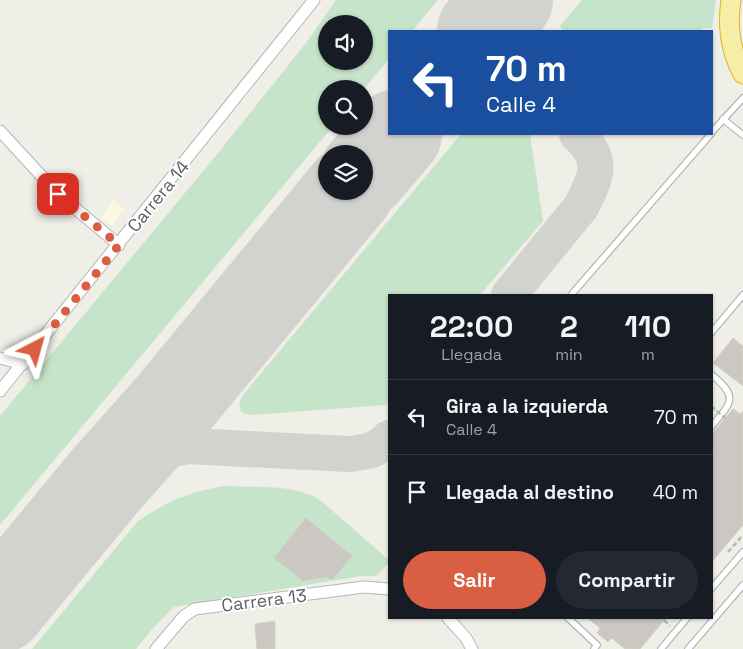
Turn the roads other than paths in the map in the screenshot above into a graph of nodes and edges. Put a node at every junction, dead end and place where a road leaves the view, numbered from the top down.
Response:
1 (314, 0) edge
2 (732, 0) edge
3 (743, 74) edge
4 (743, 98) edge
5 (723, 119) junction
6 (0, 131) edge
7 (713, 131) edge
8 (743, 134) edge
9 (709, 135) edge
10 (119, 245) junction
11 (572, 294) edge
12 (743, 295) edge
13 (713, 331) edge
14 (0, 358) edge
15 (23, 364) junction
16 (713, 376) edge
17 (0, 392) edge
18 (713, 425) edge
19 (743, 552) edge
20 (743, 585) edge
21 (713, 587) edge
22 (388, 588) edge
23 (449, 619) edge
24 (569, 619) edge
25 (686, 619) edge
26 (161, 646) edge
27 (598, 648) edge
28 (472, 649) edge
29 (661, 649) edge
30 (688, 649) edge

1 - 10 street, Carrera 14
2 - 3 highway
4 - 5 lane
5 - 7 lane
5 - 8 lane
6 - 10 street
9 - 11 lane
10 - 15 street, Carrera 14
12 - 13 lane
14 - 15 street
15 - 17 street, Carrera 14
16 - 18 lane
19 - 21 lane
20 - 30 lane
22 - 26 street, Carrera 13
23 - 28 street
24 - 27 lane
25 - 29 lane

